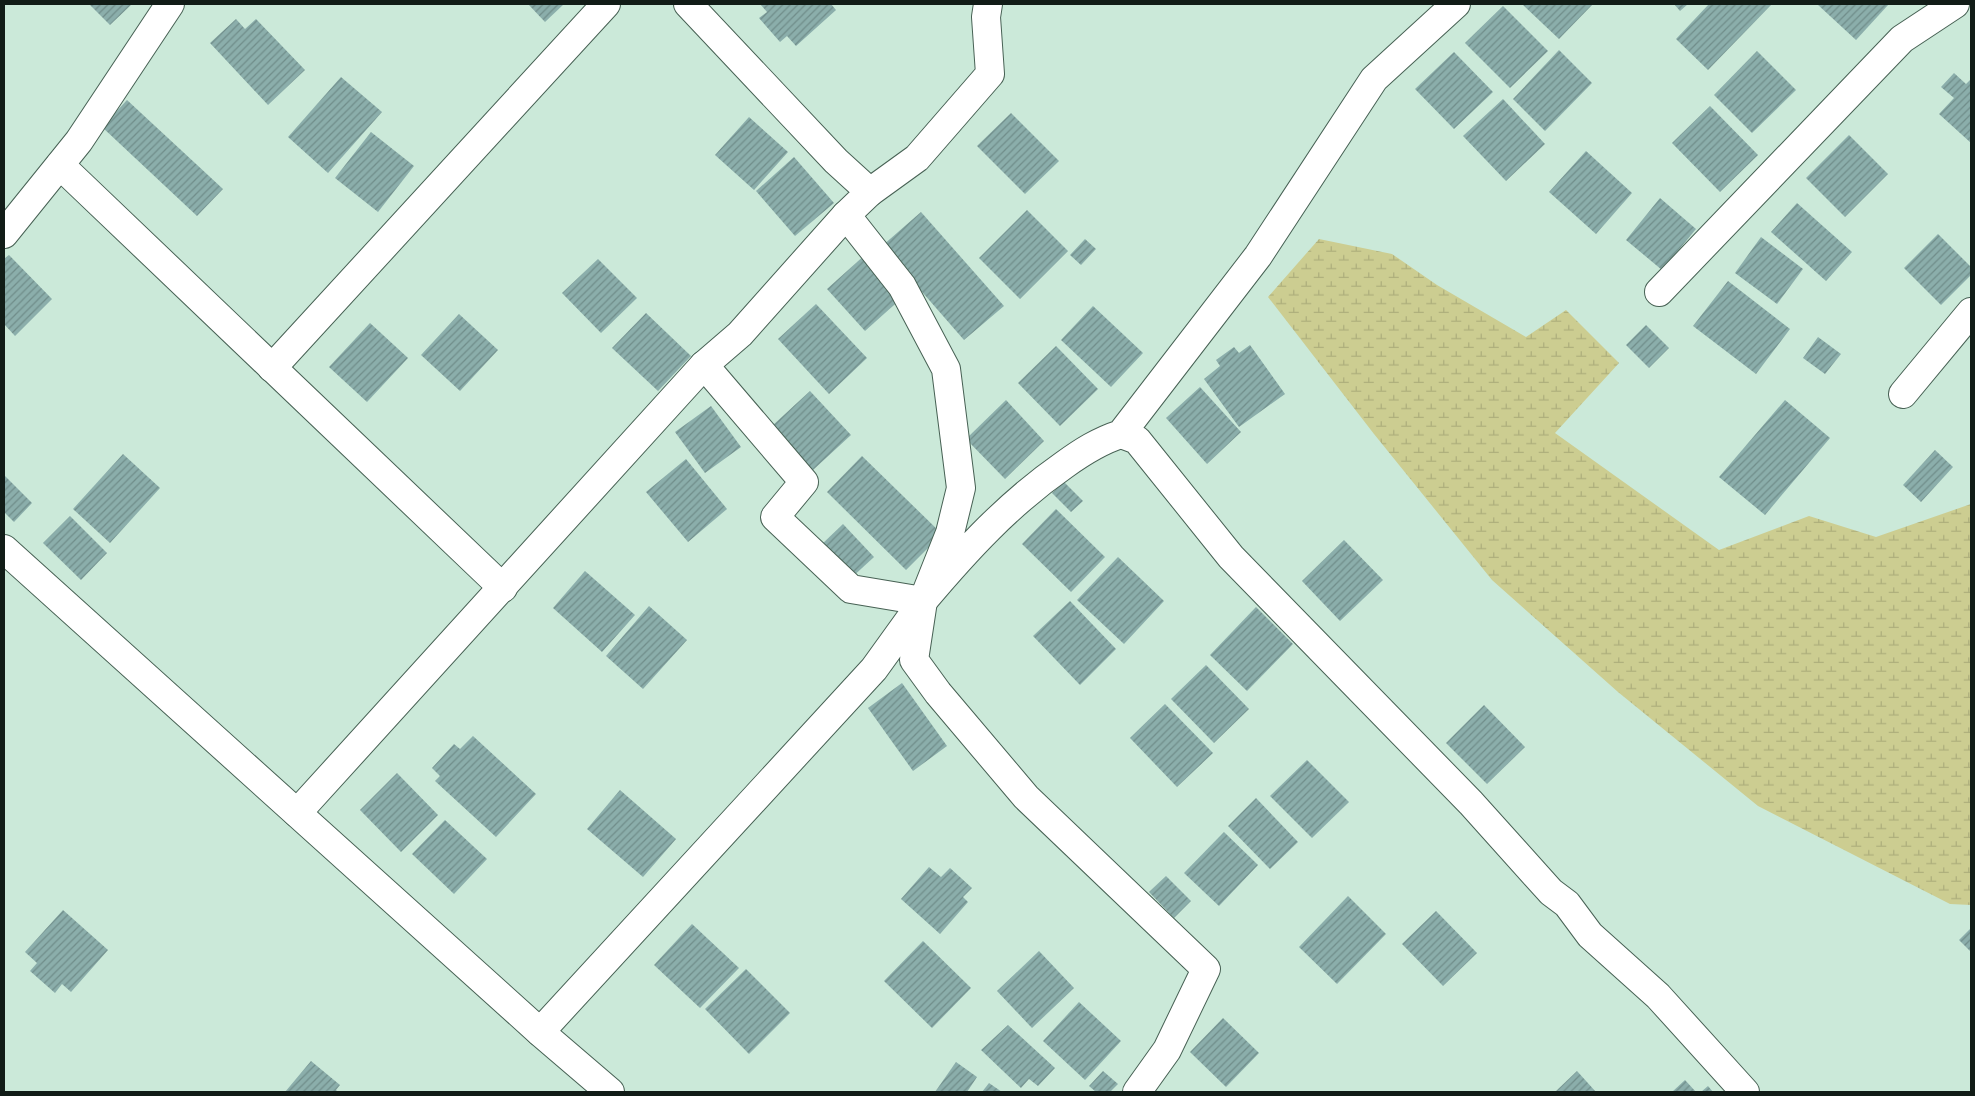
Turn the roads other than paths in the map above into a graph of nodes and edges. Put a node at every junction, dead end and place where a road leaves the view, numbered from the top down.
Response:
1 (170, 4) edge
2 (606, 4) edge
3 (688, 4) edge
4 (988, 4) edge
5 (1456, 4) edge
6 (1955, 4) edge
7 (1964, 4) edge
8 (1971, 10) edge
9 (60, 165) junction
10 (870, 192) junction
11 (846, 215) junction
12 (4, 234) edge
13 (1660, 292) dead end
14 (1971, 312) edge
15 (704, 365) junction
16 (272, 368) junction
17 (1903, 394) dead end
18 (1121, 434) junction
19 (4, 550) edge
20 (502, 588) junction
21 (923, 601) junction
22 (297, 813) junction
23 (540, 1032) junction
24 (610, 1092) edge
25 (1137, 1092) edge
26 (1745, 1092) edge

1 - 9 street
2 - 16 street
3 - 10 street
4 - 10 street
5 - 18 street
6 - 13 street
7 - 8 street
9 - 12 street
9 - 16 street
10 - 11 street
11 - 15 street
11 - 21 street
14 - 17 street
15 - 20 street
15 - 21 street
16 - 20 street
18 - 21 street
18 - 26 street
19 - 22 street
20 - 22 street
21 - 23 street
21 - 25 street
22 - 23 street
23 - 24 street

